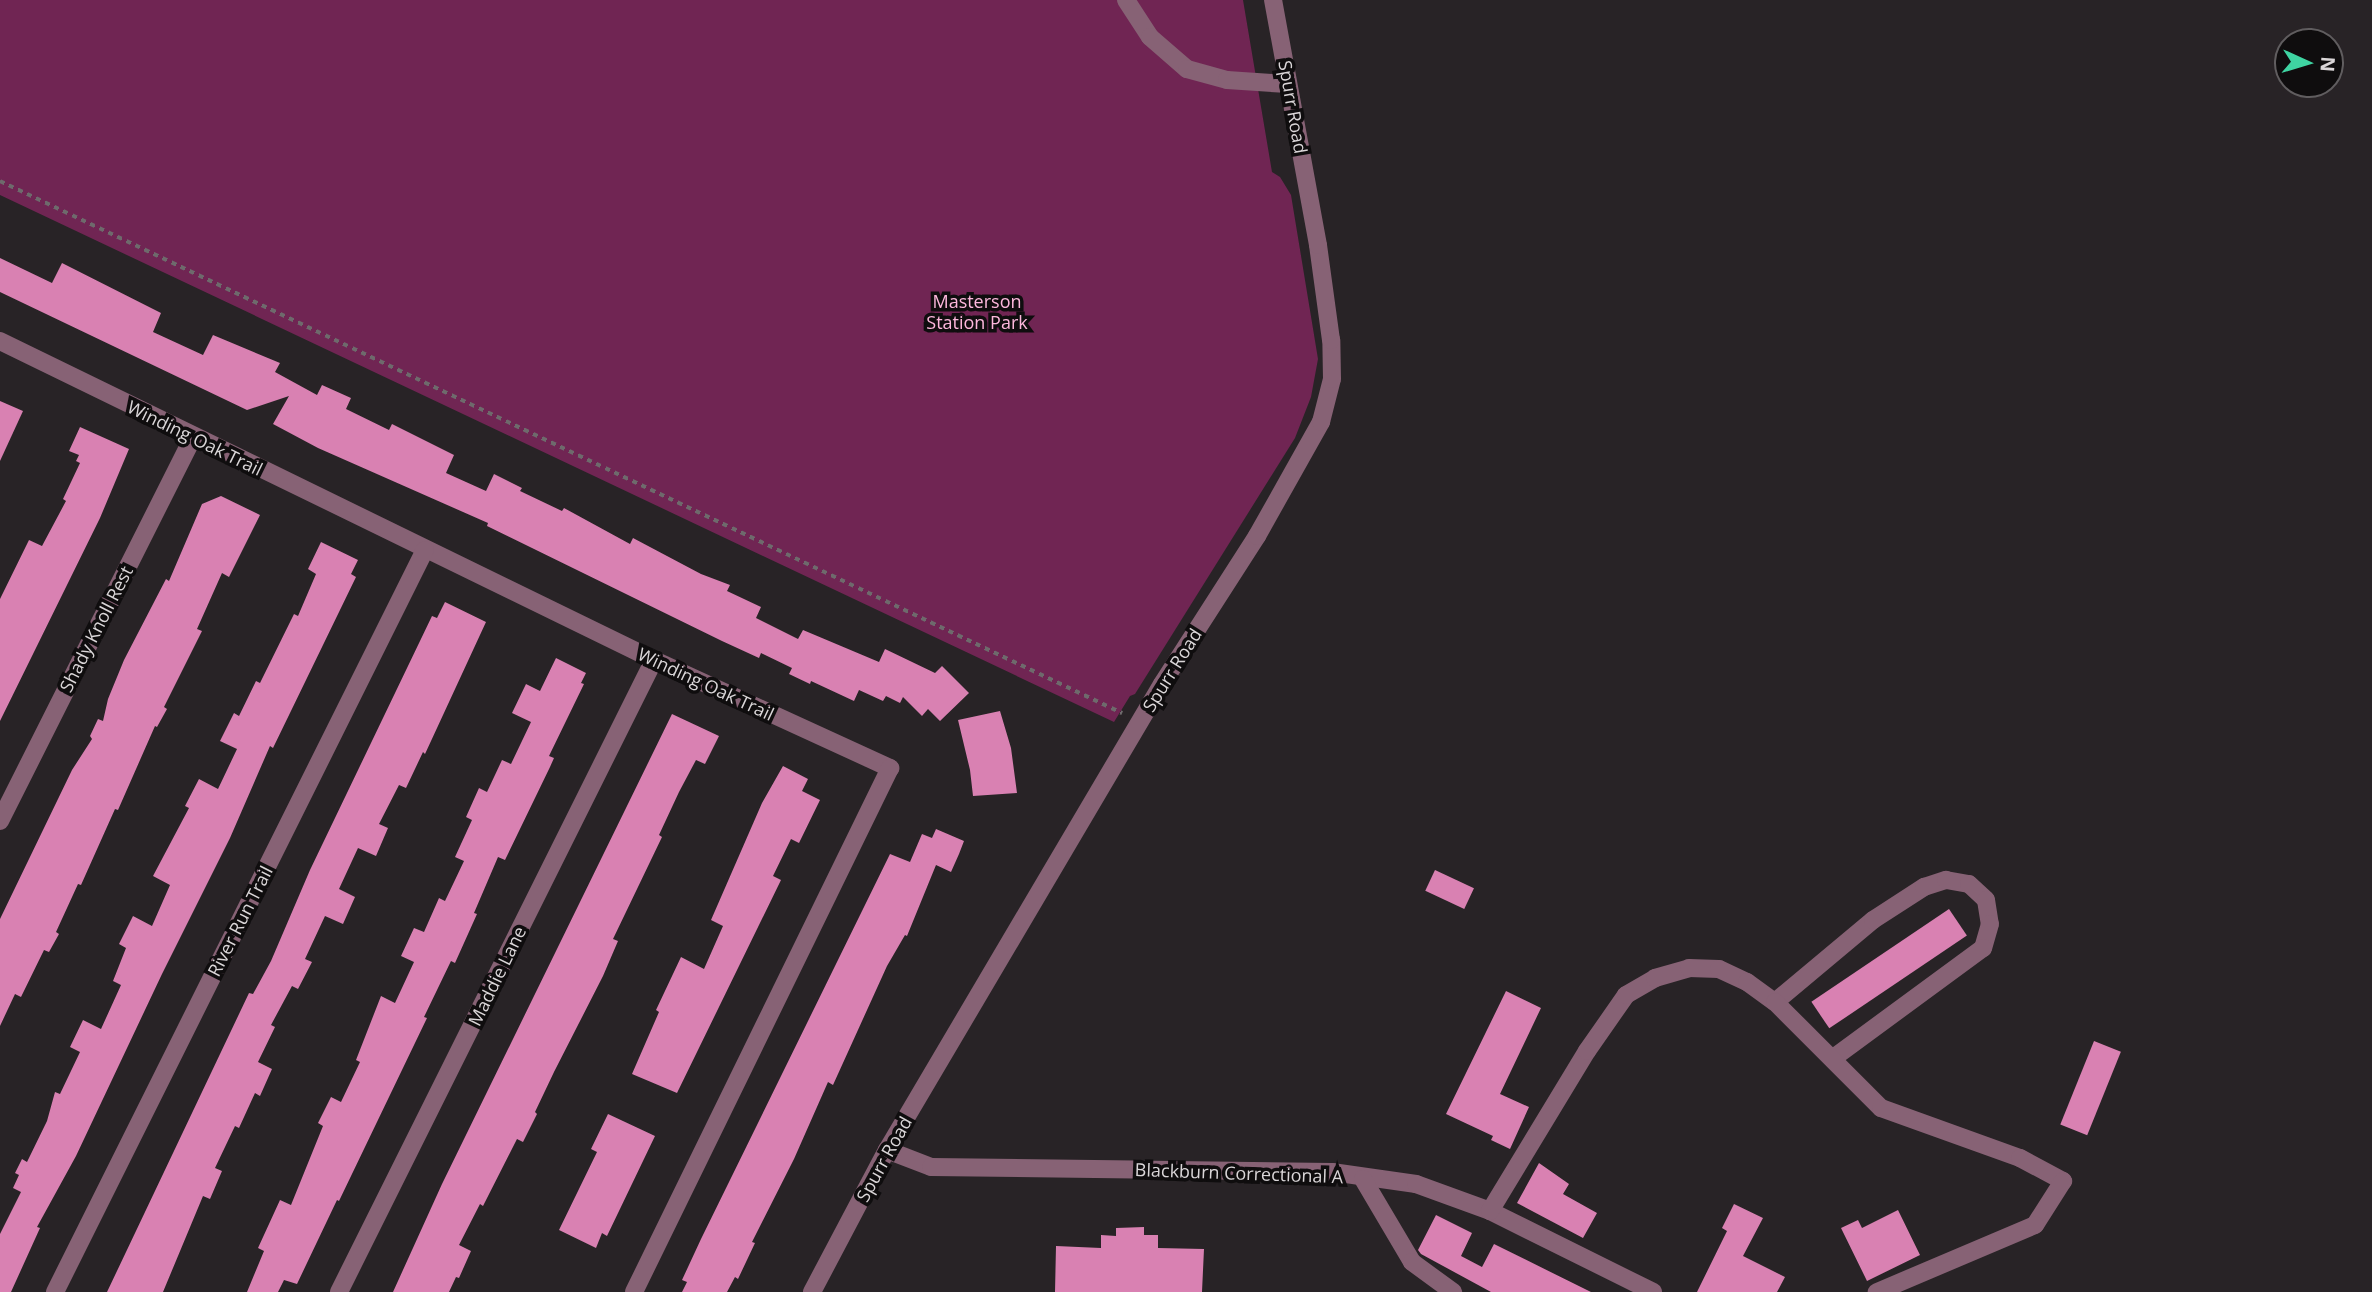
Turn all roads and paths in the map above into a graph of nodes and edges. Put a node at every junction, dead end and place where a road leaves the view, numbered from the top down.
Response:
1 (1126, 0) edge
2 (1273, 0) edge
3 (1288, 84) junction
4 (0, 181) edge
5 (0, 341) edge
6 (193, 437) junction
7 (425, 550) junction
8 (654, 660) junction
9 (1140, 722) junction
10 (0, 821) edge
11 (1774, 1002) junction
12 (1832, 1059) junction
13 (887, 1150) junction
14 (1363, 1179) junction
15 (1490, 1211) junction
16 (55, 1292) edge
17 (339, 1292) edge
18 (634, 1292) edge
19 (813, 1292) edge
20 (1452, 1292) edge
21 (1653, 1292) edge
22 (1877, 1292) edge

1 - 3 street
2 - 3 street, Spurr Road
3 - 9 street, Spurr Road
4 - 9 path
5 - 6 street, Winding Oak Trail
6 - 7 street, Winding Oak Trail
6 - 10 street, Shady Knoll Rest
7 - 8 street, Winding Oak Trail
7 - 16 street, River Run Trail
8 - 17 street, Maddie Lane
8 - 18 street, Winding Oak Trail
9 - 13 street, Spurr Road
11 - 12 street
11 - 12 street
11 - 15 street
12 - 22 street
13 - 14 street, Blackburn Correctional A
13 - 19 street, Spurr Road
14 - 15 street, Blackburn Correctional A
14 - 20 street
15 - 21 street, Blackburn Correctional A

